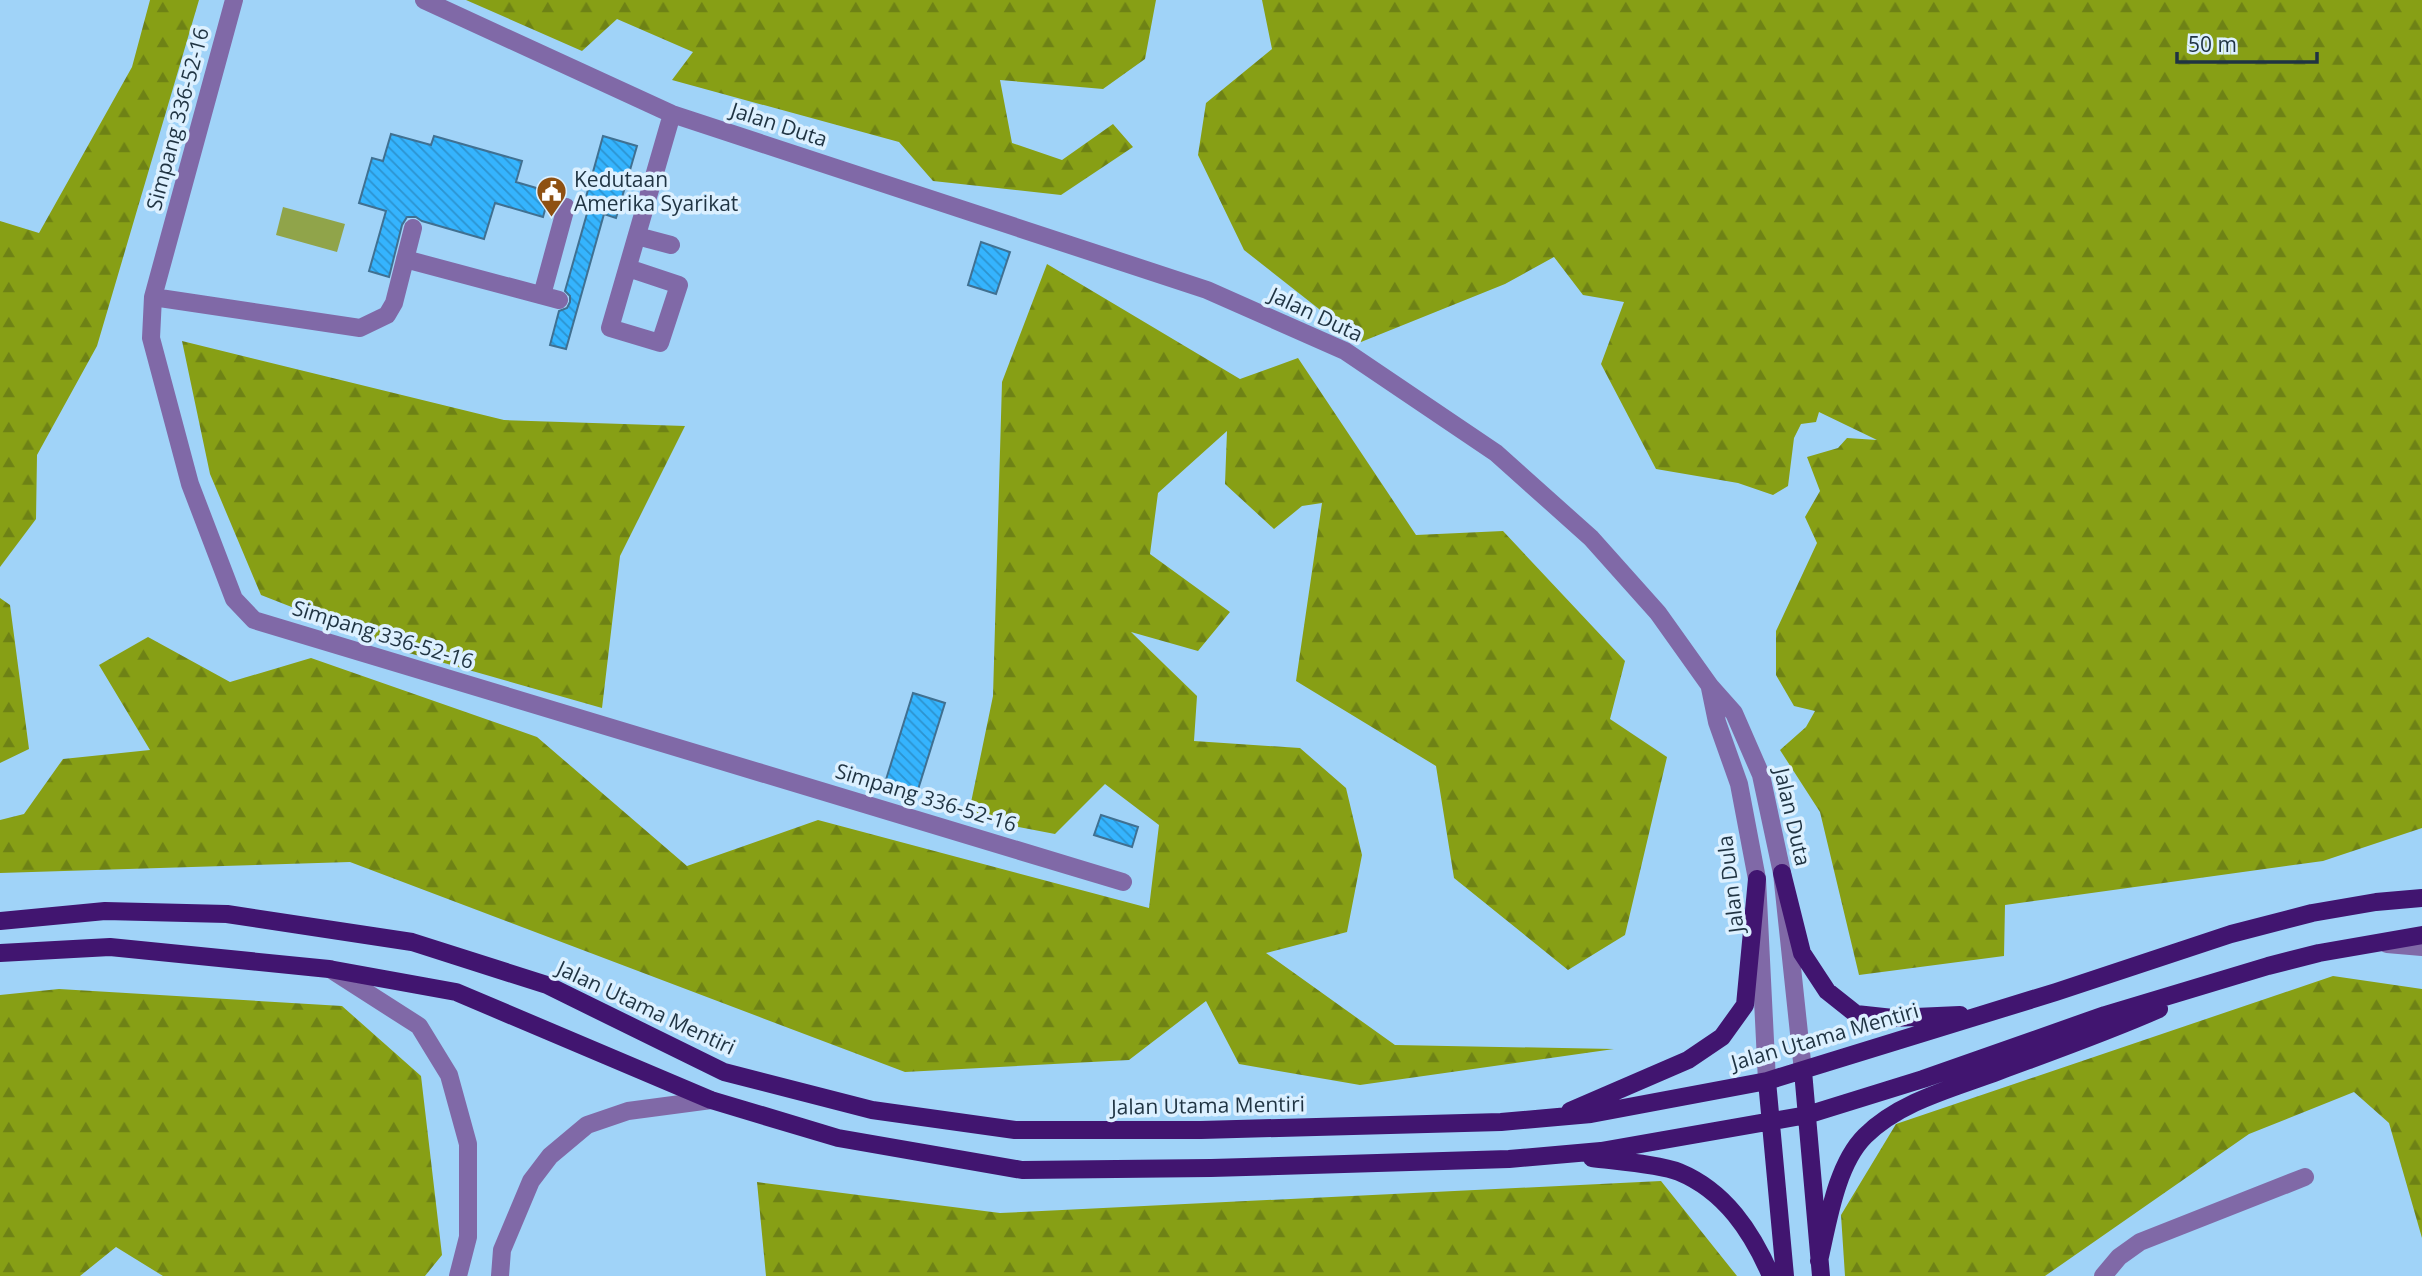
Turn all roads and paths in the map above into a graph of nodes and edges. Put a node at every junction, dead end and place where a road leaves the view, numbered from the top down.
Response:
1 (234, 0) edge
2 (424, 0) edge
3 (672, 114) junction
4 (566, 207) dead end
5 (413, 228) dead end
6 (637, 236) junction
7 (671, 245) dead end
8 (405, 259) junction
9 (628, 268) junction
10 (153, 297) junction
11 (1710, 686) junction
12 (1782, 873) junction
13 (1757, 879) junction
14 (1123, 881) dead end
15 (2422, 898) edge
16 (0, 921) edge
17 (2422, 935) edge
18 (2372, 943) junction
19 (2422, 947) edge
20 (0, 953) edge
21 (329, 969) junction
22 (2233, 976) junction
23 (1985, 1013) junction
24 (1803, 1072) junction
25 (1767, 1081) junction
26 (711, 1100) junction
27 (1807, 1115) junction
28 (1554, 1117) junction
29 (1772, 1122) junction
30 (1563, 1154) junction
31 (2305, 1177) dead end
32 (1820, 1268) edge
33 (458, 1276) edge
34 (500, 1276) edge
35 (1771, 1276) edge
36 (1785, 1276) edge
37 (2103, 1276) edge

1 - 10 street, Simpang 336-52-16
2 - 3 street, Jalan Duta
3 - 6 street
3 - 11 street, Jalan Duta
4 - 8 street
5 - 8 street
6 - 7 street
6 - 9 street
8 - 10 street
9 - 9 street
10 - 14 street, Simpang 336-52-16
11 - 12 street, Jalan Duta
11 - 13 street, Jalan Dula
12 - 23 main road
12 - 24 street, Jalan Duta
13 - 25 street, Jalan Dula
13 - 28 main road
15 - 23 main road, Jalan Utama Mentiri
16 - 28 main road, Jalan Utama Mentiri
17 - 18 main road
18 - 19 street
18 - 22 main road
20 - 21 main road
21 - 26 main road
21 - 33 street
22 - 27 main road
22 - 32 main road
23 - 24 main road, Jalan Utama Mentiri
24 - 25 main road, Jalan Utama Mentiri
24 - 27 main road
25 - 28 main road, Jalan Utama Mentiri
25 - 29 main road
26 - 30 main road
26 - 34 street
27 - 29 main road
27 - 32 main road
29 - 30 main road
29 - 36 main road
30 - 35 main road
31 - 37 street

